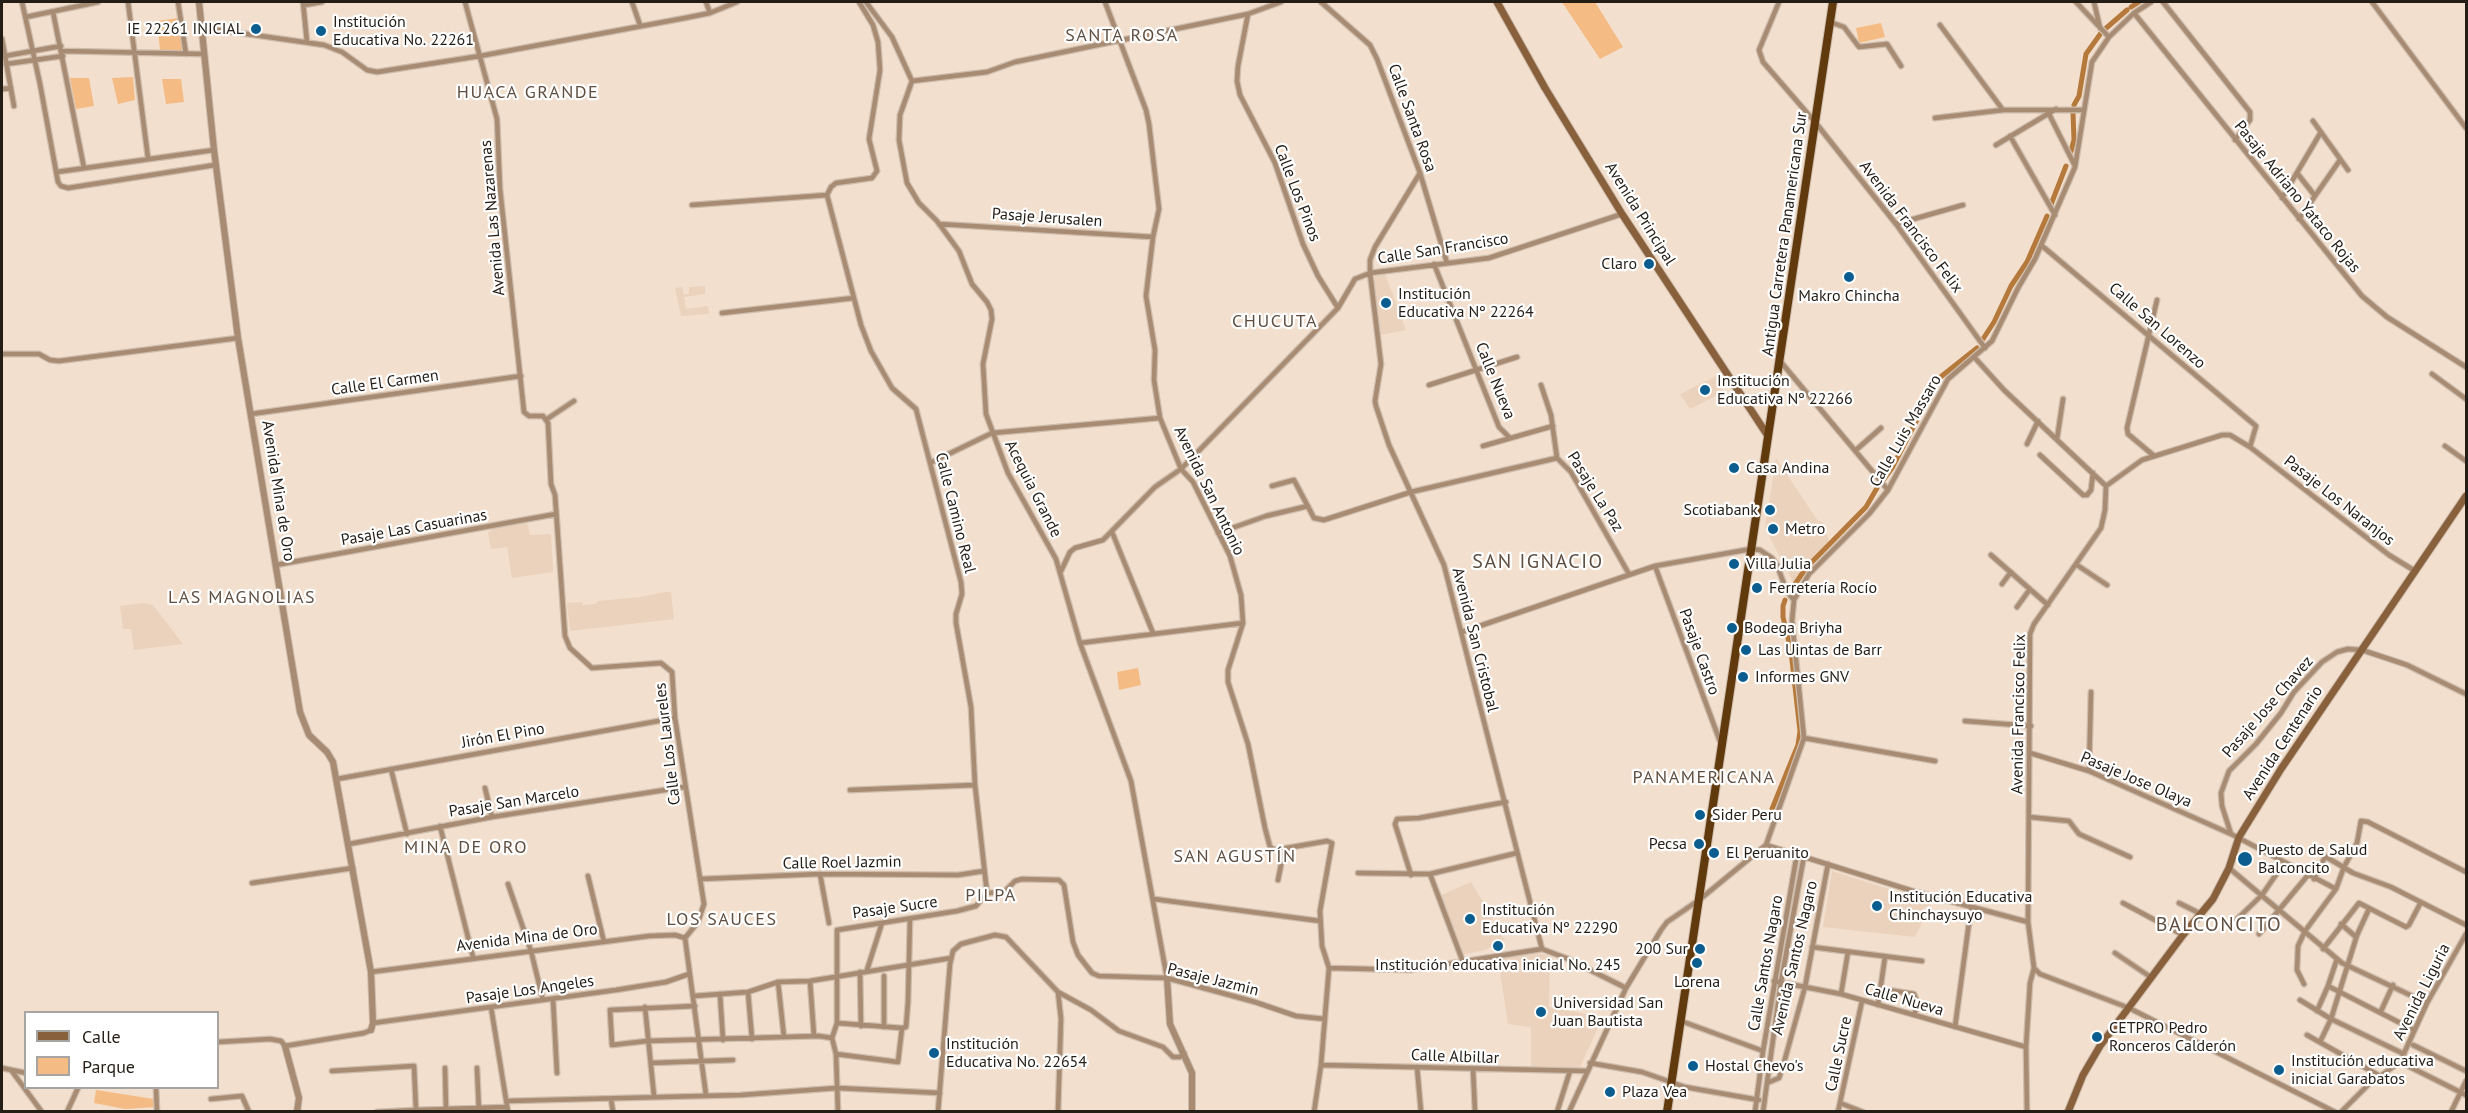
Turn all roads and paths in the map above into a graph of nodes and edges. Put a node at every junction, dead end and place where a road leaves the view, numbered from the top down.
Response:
1 (22, 2) edge
2 (98, 2) edge
3 (128, 2) edge
4 (178, 2) edge
5 (199, 2) edge
6 (322, 2) edge
7 (465, 2) edge
8 (632, 2) edge
9 (706, 2) edge
10 (737, 2) edge
11 (859, 2) edge
12 (866, 2) edge
13 (1105, 2) edge
14 (1258, 2) edge
15 (1281, 2) edge
16 (1321, 2) edge
17 (1497, 2) edge
18 (1779, 2) edge
19 (1833, 2) edge
20 (2076, 2) edge
21 (2094, 2) edge
22 (2151, 2) edge
23 (2163, 2) edge
24 (2372, 2) edge
25 (304, 3) edge
26 (1260, 10) junction
27 (53, 12) junction
28 (710, 13) junction
29 (2134, 13) junction
30 (1248, 14) junction
31 (26, 17) junction
32 (1830, 22) junction
33 (640, 25) junction
34 (1940, 25) dead end
35 (203, 30) junction
36 (2100, 30) junction
37 (2109, 37) junction
38 (2, 39) edge
39 (1120, 40) junction
40 (307, 42) junction
41 (62, 51) junction
42 (33, 52) junction
43 (134, 53) junction
44 (186, 54) junction
45 (203, 54) junction
46 (480, 56) junction
47 (4, 61) edge
48 (36, 61) junction
49 (1901, 66) dead end
50 (912, 81) junction
51 (11, 88) junction
52 (2, 89) edge
53 (14, 106) dead end
54 (2056, 109) junction
55 (2003, 110) junction
56 (2084, 110) junction
57 (2049, 114) junction
58 (1935, 118) dead end
59 (2313, 121) dead end
60 (1815, 122) junction
61 (2466, 128) edge
62 (2320, 132) junction
63 (2010, 136) junction
64 (2235, 140) junction
65 (1996, 145) dead end
66 (214, 150) junction
67 (148, 158) junction
68 (2340, 160) junction
69 (215, 165) junction
70 (2075, 167) junction
71 (84, 168) junction
72 (2348, 170) dead end
73 (57, 172) junction
74 (1420, 173) junction
75 (2296, 173) junction
76 (827, 195) junction
77 (2315, 196) junction
78 (2282, 198) junction
79 (692, 205) dead end
80 (1963, 205) dead end
81 (1623, 214) junction
82 (2055, 215) junction
83 (2299, 219) junction
84 (939, 224) junction
85 (1896, 224) junction
86 (1153, 237) junction
87 (2041, 245) junction
88 (1447, 263) junction
89 (1434, 264) junction
90 (1370, 273) junction
91 (854, 298) junction
92 (2157, 300) dead end
93 (1338, 308) junction
94 (722, 313) dead end
95 (2149, 335) junction
96 (238, 338) junction
97 (1985, 348) junction
98 (2, 354) edge
99 (1517, 357) dead end
100 (1975, 358) junction
101 (1780, 360) junction
102 (2466, 367) edge
103 (1478, 370) junction
104 (2432, 374) dead end
105 (521, 376) junction
106 (1429, 385) dead end
107 (1541, 385) dead end
108 (2063, 399) dead end
109 (2466, 399) edge
110 (574, 401) dead end
111 (252, 414) junction
112 (546, 418) junction
113 (1160, 418) junction
114 (2038, 421) junction
115 (1553, 426) junction
116 (1881, 428) dead end
117 (992, 433) junction
118 (1768, 436) junction
119 (1510, 438) junction
120 (2057, 439) junction
121 (2027, 444) dead end
122 (1483, 446) dead end
123 (2445, 446) dead end
124 (2250, 447) junction
125 (1856, 450) junction
126 (2040, 455) dead end
127 (2153, 455) junction
128 (1557, 458) junction
129 (2466, 462) edge
130 (930, 463) junction
131 (1181, 469) junction
132 (2093, 473) junction
133 (1272, 486) dead end
134 (2106, 486) junction
135 (1888, 490) junction
136 (1411, 492) junction
137 (2466, 496) edge
138 (2464, 505) edge
139 (1308, 506) junction
140 (556, 514) junction
141 (1112, 532) junction
142 (1218, 533) junction
143 (1751, 549) junction
144 (1991, 555) dead end
145 (276, 565) junction
146 (2077, 565) junction
147 (1655, 566) junction
148 (2415, 571) junction
149 (1061, 572) junction
150 (2011, 572) junction
151 (1629, 574) junction
152 (2002, 584) dead end
153 (2107, 585) dead end
154 (2030, 589) junction
155 (1794, 600) junction
156 (2048, 605) junction
157 (2017, 607) dead end
158 (1243, 623) junction
159 (1462, 632) junction
160 (1153, 633) junction
161 (1080, 643) junction
162 (2362, 650) junction
163 (2091, 692) dead end
164 (2466, 694) edge
165 (675, 718) junction
166 (1965, 721) dead end
167 (2031, 726) junction
168 (1804, 738) junction
169 (1722, 745) junction
170 (2030, 753) junction
171 (1935, 761) dead end
172 (391, 769) junction
173 (2089, 771) junction
174 (337, 779) junction
175 (975, 784) junction
176 (684, 787) junction
177 (485, 788) dead end
178 (850, 790) dead end
179 (1506, 802) junction
180 (2030, 817) junction
181 (492, 818) junction
182 (440, 826) junction
183 (406, 834) junction
184 (2235, 836) junction
185 (349, 844) junction
186 (1766, 844) junction
187 (2313, 849) dead end
188 (1284, 850) junction
189 (1517, 853) junction
190 (1797, 854) junction
191 (1804, 856) junction
192 (2130, 856) dead end
193 (2325, 857) junction
194 (2284, 863) junction
195 (1828, 864) junction
196 (2344, 867) junction
197 (353, 868) junction
198 (2229, 868) junction
199 (984, 871) junction
200 (2466, 872) edge
201 (1358, 873) dead end
202 (820, 874) junction
203 (1430, 874) junction
204 (1411, 875) junction
205 (2308, 875) junction
206 (588, 876) dead end
207 (700, 879) junction
208 (2314, 879) junction
209 (1278, 880) dead end
210 (252, 883) dead end
211 (508, 884) dead end
212 (2336, 889) junction
213 (987, 893) junction
214 (2262, 895) junction
215 (1154, 899) junction
216 (1699, 900) junction
217 (2421, 902) junction
218 (2123, 903) dead end
219 (2179, 903) dead end
220 (1971, 908) junction
221 (2369, 909) junction
222 (2280, 911) junction
223 (2202, 915) junction
224 (910, 919) junction
225 (2236, 920) dead end
226 (1320, 921) junction
227 (2028, 922) junction
228 (829, 923) dead end
229 (882, 923) junction
230 (2341, 924) junction
231 (2466, 925) edge
232 (2304, 931) junction
233 (2259, 934) dead end
234 (2466, 934) edge
235 (2183, 935) junction
236 (2356, 937) junction
237 (685, 938) junction
238 (604, 942) junction
239 (1812, 947) junction
240 (1542, 949) junction
241 (2323, 949) junction
242 (531, 951) junction
243 (1848, 952) junction
244 (2115, 953) dead end
245 (473, 957) junction
246 (1885, 957) junction
247 (951, 958) junction
248 (2337, 958) junction
249 (1922, 961) dead end
250 (1462, 962) junction
251 (907, 965) junction
252 (2348, 966) junction
253 (1329, 968) junction
254 (2034, 968) junction
255 (867, 970) junction
256 (371, 972) junction
257 (860, 972) junction
258 (689, 974) junction
259 (838, 975) junction
260 (884, 976) dead end
261 (1167, 978) junction
262 (2152, 978) junction
263 (810, 981) junction
264 (1774, 981) junction
265 (778, 982) junction
266 (1782, 982) junction
267 (2304, 984) dead end
268 (2393, 985) junction
269 (1805, 987) junction
270 (2328, 987) junction
271 (1626, 988) junction
272 (1881, 989) junction
273 (748, 992) junction
274 (1058, 992) junction
275 (720, 994) junction
276 (1841, 994) junction
277 (2340, 994) junction
278 (694, 996) junction
279 (553, 999) junction
280 (543, 1000) junction
281 (2300, 1000) dead end
282 (1862, 1001) junction
283 (2427, 1003) junction
284 (1878, 1005) junction
285 (695, 1006) junction
286 (491, 1007) junction
287 (645, 1007) junction
288 (2129, 1008) junction
289 (2317, 1011) junction
290 (2380, 1011) junction
291 (1914, 1015) junction
292 (2331, 1018) junction
293 (1325, 1019) junction
294 (1680, 1020) junction
295 (837, 1023) junction
296 (372, 1026) junction
297 (861, 1026) junction
298 (1955, 1027) junction
299 (884, 1028) junction
300 (902, 1028) junction
301 (2414, 1030) junction
302 (2307, 1035) dead end
303 (814, 1036) junction
304 (784, 1037) junction
305 (832, 1038) junction
306 (752, 1039) junction
307 (699, 1040) junction
308 (723, 1040) junction
309 (647, 1041) junction
310 (219, 1042) edge
311 (2320, 1042) junction
312 (2414, 1045) dead end
313 (285, 1046) junction
314 (2026, 1047) junction
315 (1763, 1051) junction
316 (1184, 1053) junction
317 (836, 1054) junction
318 (2404, 1054) junction
319 (733, 1060) dead end
320 (701, 1061) junction
321 (651, 1062) junction
322 (2400, 1062) junction
323 (1590, 1063) junction
324 (1321, 1065) junction
325 (2, 1068) edge
326 (445, 1068) dead end
327 (477, 1068) dead end
328 (1417, 1068) junction
329 (10, 1070) junction
330 (1473, 1070) junction
331 (332, 1071) dead end
332 (1570, 1071) junction
333 (1587, 1071) junction
334 (2466, 1071) edge
335 (24, 1073) edge
336 (557, 1073) dead end
337 (2380, 1076) junction
338 (1671, 1081) junction
339 (2466, 1081) edge
340 (1767, 1083) junction
341 (24, 1088) edge
342 (837, 1088) junction
343 (24, 1089) edge
344 (78, 1089) edge
345 (156, 1089) edge
346 (2461, 1092) junction
347 (940, 1093) junction
348 (706, 1095) junction
349 (2466, 1095) edge
350 (654, 1096) junction
351 (211, 1099) dead end
352 (611, 1099) junction
353 (1757, 1099) junction
354 (1765, 1100) junction
355 (1840, 1103) junction
356 (507, 1107) edge
357 (446, 1109) junction
358 (478, 1110) edge
359 (299, 1111) edge
360 (417, 1111) edge
361 (42, 1112) edge
362 (67, 1112) edge
363 (157, 1112) edge
364 (249, 1112) edge
365 (377, 1112) edge
366 (613, 1112) edge
367 (838, 1112) edge
368 (938, 1112) edge
369 (1058, 1112) edge
370 (1192, 1112) edge
371 (1314, 1112) edge
372 (1421, 1112) edge
373 (1475, 1112) edge
374 (1557, 1112) edge
375 (1569, 1112) edge
376 (1667, 1112) edge
377 (1755, 1112) edge
378 (1763, 1112) edge
379 (1838, 1112) edge
380 (1863, 1112) edge
381 (2027, 1112) edge
382 (2068, 1112) edge
383 (2335, 1112) edge
384 (2341, 1112) edge
385 (2451, 1112) edge

1 - 31 street
2 - 27 street
3 - 43 street
4 - 44 street
5 - 35 street, Avenida Mina de Oro
6 - 25 street
7 - 46 street, Avenida Las Nazarenas
8 - 33 street
9 - 28 street
10 - 28 street
11 - 76 street
12 - 50 street
13 - 39 street, Avenida San Antonio
14 - 26 street
15 - 26 street
16 - 74 street, Calle Santa Rosa
17 - 81 main road, Avenida Principal
18 - 60 street, Avenida Francisco Felix
19 - 32 highway, Antigua Carretera Panamericana Sur
20 - 36 street
21 - 36 street
22 - 29 street, Calle Luis Massaro
23 - 64 street
24 - 61 street
25 - 40 street
26 - 30 street
27 - 31 street
27 - 41 street
28 - 33 street
29 - 37 street, Calle Luis Massaro
29 - 64 street, Pasaje Adriano Yataco Rojas
30 - 39 street
30 - 93 street, Calle Los Pinos
31 - 42 street
32 - 49 street
32 - 60 highway, Antigua Carretera Panamericana Sur
33 - 46 street
34 - 55 street
35 - 40 street
35 - 45 street, Avenida Mina de Oro
36 - 37 street
37 - 56 street, Calle Luis Massaro
38 - 47 street
39 - 50 street
39 - 86 street, Avenida San Antonio
40 - 46 street
41 - 42 street
41 - 43 street
41 - 48 street
41 - 71 street
42 - 47 street
42 - 48 street
43 - 44 street
43 - 67 street
44 - 45 street
45 - 66 street, Avenida Mina de Oro
46 - 105 street, Avenida Las Nazarenas
47 - 48 street
47 - 51 street
48 - 73 street
50 - 84 street, Acequia Grande
51 - 52 street
51 - 53 street
54 - 55 street
54 - 56 street
54 - 57 street
55 - 58 street
56 - 70 street, Calle Luis Massaro
57 - 63 street
57 - 70 street
59 - 62 street
60 - 85 street, Avenida Francisco Felix
60 - 101 highway, Antigua Carretera Panamericana Sur
62 - 68 street
62 - 75 street
63 - 65 street
63 - 82 street
64 - 78 street, Pasaje Adriano Yataco Rojas
66 - 67 street
66 - 69 street, Avenida Mina de Oro
67 - 71 street
68 - 72 street
68 - 77 street
69 - 73 street
69 - 96 street, Avenida Mina de Oro
70 - 82 street, Calle Luis Massaro
71 - 73 street
74 - 88 street, Calle Santa Rosa
74 - 90 street, Avenida San Cristobal
75 - 77 street
75 - 78 street
76 - 79 street
76 - 91 street, Calle Camino Real
77 - 83 street
78 - 83 street, Pasaje Adriano Yataco Rojas
80 - 85 street
81 - 88 street, Calle San Francisco
81 - 118 main road, Avenida Principal
82 - 87 street, Calle Luis Massaro
83 - 102 street, Pasaje Adriano Yataco Rojas
84 - 86 street, Pasaje Jerusalen
84 - 117 street, Acequia Grande
85 - 97 street, Avenida Francisco Felix
86 - 113 street, Avenida San Antonio
87 - 95 street, Calle San Lorenzo
87 - 97 street, Calle Luis Massaro
88 - 89 street, Calle San Francisco
89 - 90 street, Calle San Francisco
89 - 103 street, Calle Nueva
90 - 93 street
90 - 136 street, Avenida San Cristobal
91 - 94 street
91 - 130 street, Calle Camino Real
92 - 95 street
93 - 131 street
95 - 124 street, Calle San Lorenzo
95 - 127 street
96 - 98 street
96 - 111 street, Avenida Mina de Oro
97 - 100 street, Calle Luis Massaro
99 - 103 street
100 - 114 street
100 - 135 street, Calle Luis Massaro
101 - 118 highway, Antigua Carretera Panamericana Sur
101 - 125 street
103 - 106 street
103 - 119 street, Calle Nueva
104 - 109 street
105 - 111 street, Calle El Carmen
105 - 112 street, Avenida Las Nazarenas
107 - 115 street, Pasaje La Paz
108 - 120 street
110 - 112 street
111 - 145 street, Avenida Mina de Oro
112 - 140 street, Calle Los Laureles
113 - 117 street
113 - 131 street, Avenida San Antonio
114 - 120 street
114 - 121 street
115 - 119 street
115 - 128 street, Pasaje La Paz
116 - 125 street
117 - 130 street
117 - 149 street, Acequia Grande
118 - 143 highway, Antigua Carretera Panamericana Sur
119 - 122 street
120 - 132 street
123 - 129 street
124 - 127 street, Pasaje Los Naranjos
124 - 148 street, Pasaje Los Naranjos
125 - 135 street
126 - 132 street
127 - 134 street, Pasaje Los Naranjos
128 - 136 street
128 - 151 street, Pasaje La Paz
130 - 175 street, Calle Camino Real
131 - 141 street
131 - 142 street, Avenida San Antonio
132 - 134 street
133 - 139 street
134 - 146 street, Avenida Francisco Felix
135 - 155 street, Calle Luis Massaro
136 - 139 street
136 - 159 street, Avenida San Cristobal
137 - 138 main road, Avenida Centenario
138 - 148 main road, Avenida Centenario
139 - 142 street
140 - 145 street, Pasaje Las Casuarinas
140 - 165 street, Calle Los Laureles
141 - 149 street
141 - 160 street
142 - 158 street, Avenida San Antonio
143 - 147 street
143 - 155 street
143 - 169 highway, Antigua Carretera Panamericana Sur
144 - 150 street
145 - 174 street, Avenida Mina de Oro
146 - 153 street
146 - 156 street, Avenida Francisco Felix
147 - 151 street
147 - 169 street, Pasaje Castro
148 - 162 main road, Avenida Centenario
149 - 161 street, Acequia Grande
150 - 152 street
150 - 154 street
151 - 159 street
154 - 156 street
154 - 157 street
155 - 168 street, Calle Luis Massaro
156 - 167 street, Avenida Francisco Felix
158 - 160 street
158 - 188 street, Avenida San Antonio
159 - 179 street, Avenida San Cristobal
160 - 161 street
161 - 215 street, Acequia Grande
162 - 164 street
162 - 184 main road, Avenida Centenario
162 - 184 street, Pasaje Jose Chavez
163 - 173 street
165 - 172 street, Jirón El Pino
165 - 176 street, Calle Los Laureles
166 - 167 street
167 - 170 street, Avenida Francisco Felix
168 - 171 street
168 - 186 street, Calle Luis Massaro
169 - 216 highway, Antigua Carretera Panamericana Sur
170 - 173 street, Pasaje Jose Olaya
170 - 180 street, Avenida Francisco Felix
172 - 174 street, Jirón El Pino
172 - 183 street
173 - 184 street, Pasaje Jose Olaya
174 - 185 street, Avenida Mina de Oro
175 - 178 street
175 - 199 street, Calle Camino Real
176 - 181 street, Pasaje San Marcelo
176 - 207 street, Calle Los Laureles
177 - 181 street
179 - 189 street, Avenida San Cristobal
179 - 204 street
180 - 192 street
180 - 227 street, Avenida Francisco Felix
181 - 182 street, Pasaje San Marcelo
182 - 183 street, Pasaje San Marcelo
182 - 245 street
183 - 185 street, Pasaje San Marcelo
184 - 194 street, Pasaje Jose Olaya
184 - 198 main road, Avenida Centenario
185 - 197 street, Avenida Mina de Oro
186 - 190 street
186 - 216 street
187 - 193 street
188 - 209 street
188 - 226 street
189 - 203 street
189 - 240 street, Avenida San Cristobal
190 - 191 street
190 - 264 street, Calle Santos Nagaro
191 - 195 street
191 - 266 street, Calle Santos Nagaro
193 - 196 street
193 - 208 street
194 - 205 street, Pasaje Jose Olaya
194 - 214 street
195 - 220 street
195 - 239 street, Avenida Santos Nagaro
196 - 200 street
196 - 212 street
196 - 217 street
197 - 210 street
197 - 256 street, Avenida Mina de Oro
198 - 214 street
198 - 223 main road, Avenida Centenario
199 - 202 street, Calle Roel Jazmin
199 - 213 street, Calle Camino Real
201 - 204 street
202 - 207 street, Calle Roel Jazmin
202 - 228 street
203 - 204 street
203 - 250 street
205 - 208 street, Pasaje Jose Olaya
205 - 222 street
206 - 238 street
207 - 237 street, Calle Los Laureles
208 - 212 street, Pasaje Jose Olaya
211 - 242 street
212 - 232 street
213 - 224 street, Pasaje Sucre
213 - 261 street, Pasaje Jazmin
214 - 222 street
214 - 225 street
215 - 226 street
215 - 261 street, Acequia Grande
216 - 271 street
216 - 294 highway, Antigua Carretera Panamericana Sur
217 - 221 street
217 - 231 street
218 - 235 street
219 - 223 street
220 - 227 street
220 - 298 street
221 - 230 street
221 - 236 street
222 - 232 street
222 - 233 street
223 - 235 main road, Avenida Centenario
224 - 229 street, Pasaje Sucre
224 - 251 street
226 - 253 street
227 - 254 street, Avenida Francisco Felix
229 - 255 street
229 - 259 street, Pasaje Sucre
230 - 236 street
230 - 241 street
232 - 241 street
232 - 267 street
234 - 283 street, Avenida Liguria
235 - 262 main road, Avenida Centenario
236 - 252 street
237 - 238 street, Avenida Mina de Oro
237 - 258 street
238 - 242 street, Avenida Mina de Oro
239 - 243 street
239 - 269 street, Avenida Santos Nagaro
240 - 250 street
240 - 271 street
241 - 248 street
242 - 245 street, Avenida Mina de Oro
242 - 280 street
243 - 246 street
243 - 276 street
244 - 262 street
245 - 256 street, Avenida Mina de Oro
246 - 249 street
246 - 272 street
247 - 251 street
247 - 274 street
247 - 347 street
248 - 252 street
248 - 270 street
250 - 253 street
251 - 255 street
251 - 300 street
252 - 268 street
252 - 277 street
253 - 293 street
254 - 288 street
254 - 314 street, Avenida Francisco Felix
255 - 257 street
256 - 296 street, Avenida Mina de Oro
257 - 259 street
257 - 297 street
258 - 278 street
258 - 279 street, Pasaje Los Angeles
259 - 263 street
259 - 295 street, Pasaje Sucre
260 - 299 street
261 - 293 street, Pasaje Jazmin
261 - 316 street
262 - 288 main road, Avenida Centenario
263 - 265 street
263 - 303 street
264 - 266 street, Calle Nueva
264 - 315 street, Calle Santos Nagaro
265 - 273 street
265 - 304 street
266 - 269 street, Calle Nueva
266 - 340 street, Calle Santos Nagaro
268 - 283 street
268 - 290 street
269 - 276 street, Calle Nueva
269 - 340 street, Avenida Santos Nagaro
270 - 277 street
270 - 289 street
271 - 323 street
272 - 284 street
272 - 291 street
273 - 275 street
273 - 306 street
274 - 316 street
274 - 369 street
275 - 278 street
275 - 308 street
276 - 282 street, Calle Nueva
277 - 290 street
277 - 292 street
278 - 285 street
279 - 280 street, Pasaje Los Angeles
279 - 336 street
280 - 286 street, Pasaje Los Angeles
281 - 289 street
282 - 284 street, Calle Nueva
282 - 355 street, Calle Sucre
283 - 301 street, Avenida Liguria
284 - 291 street, Calle Nueva
285 - 287 street
285 - 307 street
286 - 296 street, Pasaje Los Angeles
286 - 356 street
287 - 309 street
287 - 309 street
288 - 382 main road, Avenida Centenario
288 - 383 street
289 - 292 street
290 - 301 street
291 - 298 street, Calle Nueva
292 - 311 street
292 - 318 street
293 - 324 street
294 - 315 street
294 - 338 highway, Antigua Carretera Panamericana Sur
295 - 297 street
295 - 305 street, Pasaje Sucre
296 - 313 street, Pasaje Los Angeles
297 - 299 street
298 - 314 street, Calle Nueva
299 - 300 street
300 - 317 street
301 - 318 street, Avenida Liguria
302 - 311 street
303 - 304 street
303 - 305 street
304 - 306 street
305 - 317 street
306 - 308 street
307 - 308 street
307 - 309 street
307 - 320 street
309 - 321 street
310 - 313 street
311 - 337 street
312 - 334 street
313 - 359 street
314 - 381 street, Avenida Francisco Felix
315 - 353 street, Calle Santos Nagaro
316 - 370 street
317 - 342 street
318 - 322 street, Avenida Liguria
319 - 320 street
320 - 321 street
320 - 348 street
321 - 350 street
322 - 337 street
322 - 346 street
323 - 333 street
323 - 338 street
324 - 328 street, Calle Albillar
324 - 371 street
325 - 329 street
326 - 357 street
327 - 358 street
328 - 330 street, Calle Albillar
328 - 372 street
329 - 335 street
329 - 341 street
330 - 332 street, Calle Albillar
330 - 373 street
331 - 360 street
332 - 333 street, Calle Albillar
332 - 374 street
333 - 375 street
337 - 384 street
338 - 353 street
338 - 376 highway, Antigua Carretera Panamericana Sur
339 - 346 street
340 - 354 street, Calle Santos Nagaro
342 - 347 street
342 - 348 street
342 - 367 street
343 - 361 street
344 - 362 street
345 - 363 street
346 - 349 street
346 - 385 street
347 - 368 street
348 - 350 street
350 - 352 street
351 - 364 street
352 - 356 street
352 - 366 street
353 - 354 street
353 - 377 street, Calle Santos Nagaro
354 - 378 street, Calle Santos Nagaro
355 - 379 street, Calle Sucre
355 - 380 street
356 - 358 street
357 - 358 street
357 - 360 street
360 - 365 street

